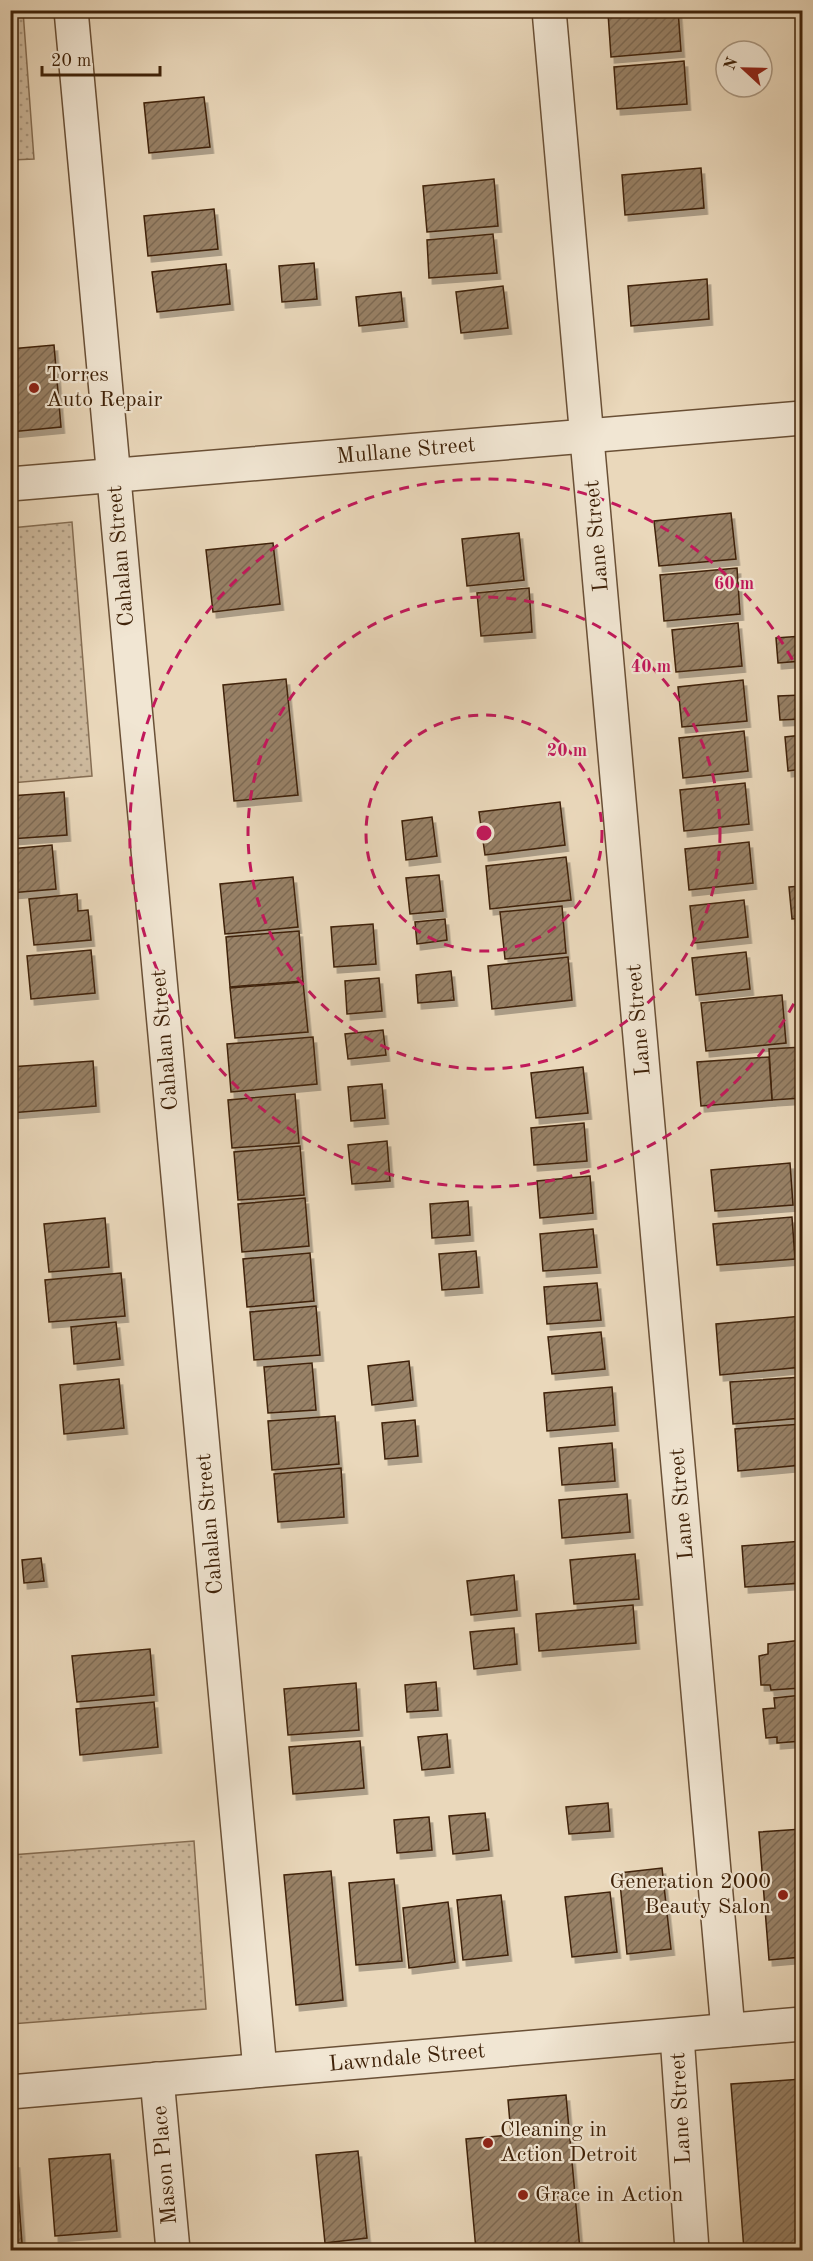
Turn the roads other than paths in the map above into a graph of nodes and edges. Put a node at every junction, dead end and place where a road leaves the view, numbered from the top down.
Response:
1 (71, 10) edge
2 (549, 10) edge
3 (802, 418) edge
4 (588, 435) junction
5 (113, 474) junction
6 (10, 484) edge
7 (802, 2024) edge
8 (728, 2030) junction
9 (677, 2036) junction
10 (260, 2070) junction
11 (157, 2079) junction
12 (10, 2092) edge
13 (173, 2250) edge
14 (692, 2250) edge

1 - 5 street, Cahalan Street
2 - 4 street, Lane Street
3 - 4 street, Mullane Street
4 - 5 street, Mullane Street
4 - 8 street, Lane Street
5 - 6 street, Mullane Street
5 - 10 street, Cahalan Street
7 - 8 street, Lawndale Street
8 - 9 street, Lawndale Street
9 - 10 street, Lawndale Street
9 - 14 street, Lane Street
10 - 11 street, Lawndale Street
11 - 12 street, Lawndale Street
11 - 13 street, Mason Place

